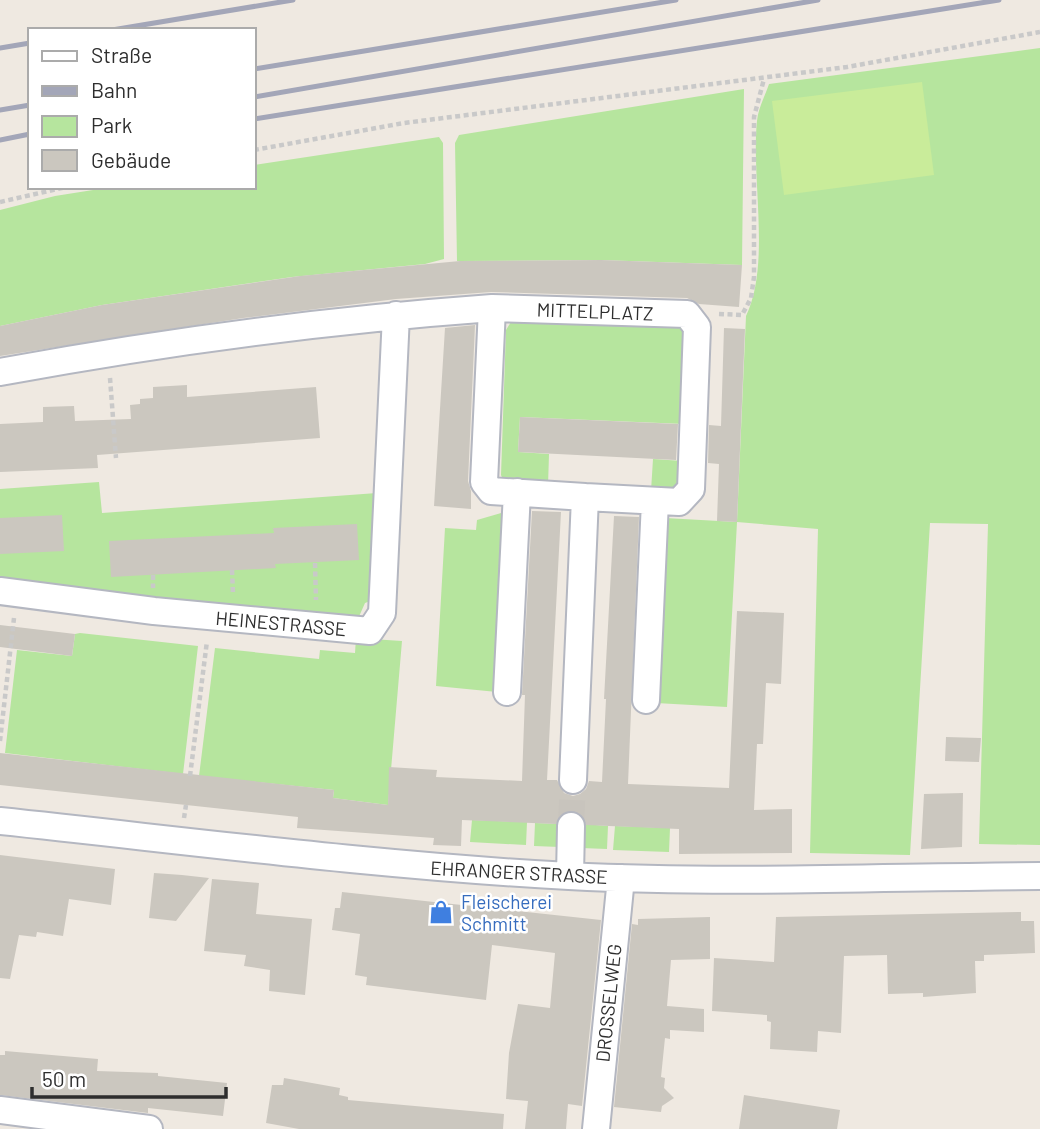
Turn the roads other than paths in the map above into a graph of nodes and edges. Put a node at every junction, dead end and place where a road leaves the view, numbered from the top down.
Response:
1 (492, 308) junction
2 (396, 315) junction
3 (0, 372) edge
4 (517, 492) junction
5 (585, 497) junction
6 (655, 501) junction
7 (8, 592) edge
8 (507, 692) dead end
9 (646, 700) dead end
10 (573, 780) tunnel mouth
11 (0, 821) edge
12 (571, 826) tunnel mouth
13 (569, 876) junction
14 (1040, 876) edge
15 (621, 878) junction
16 (0, 1110) edge
17 (149, 1129) edge
18 (596, 1129) edge

1 - 2 street
1 - 4 street
1 - 6 street, MITTELPLATZ
2 - 3 street
2 - 7 street, HEINESTRASSE
4 - 5 street
4 - 8 street
5 - 6 street
5 - 10 street
6 - 9 street
11 - 13 street, EHRANGER STRASSE
12 - 13 street
13 - 15 street, EHRANGER STRASSE
14 - 15 street, EHRANGER STRASSE
15 - 18 street, DROSSELWEG
16 - 17 street

